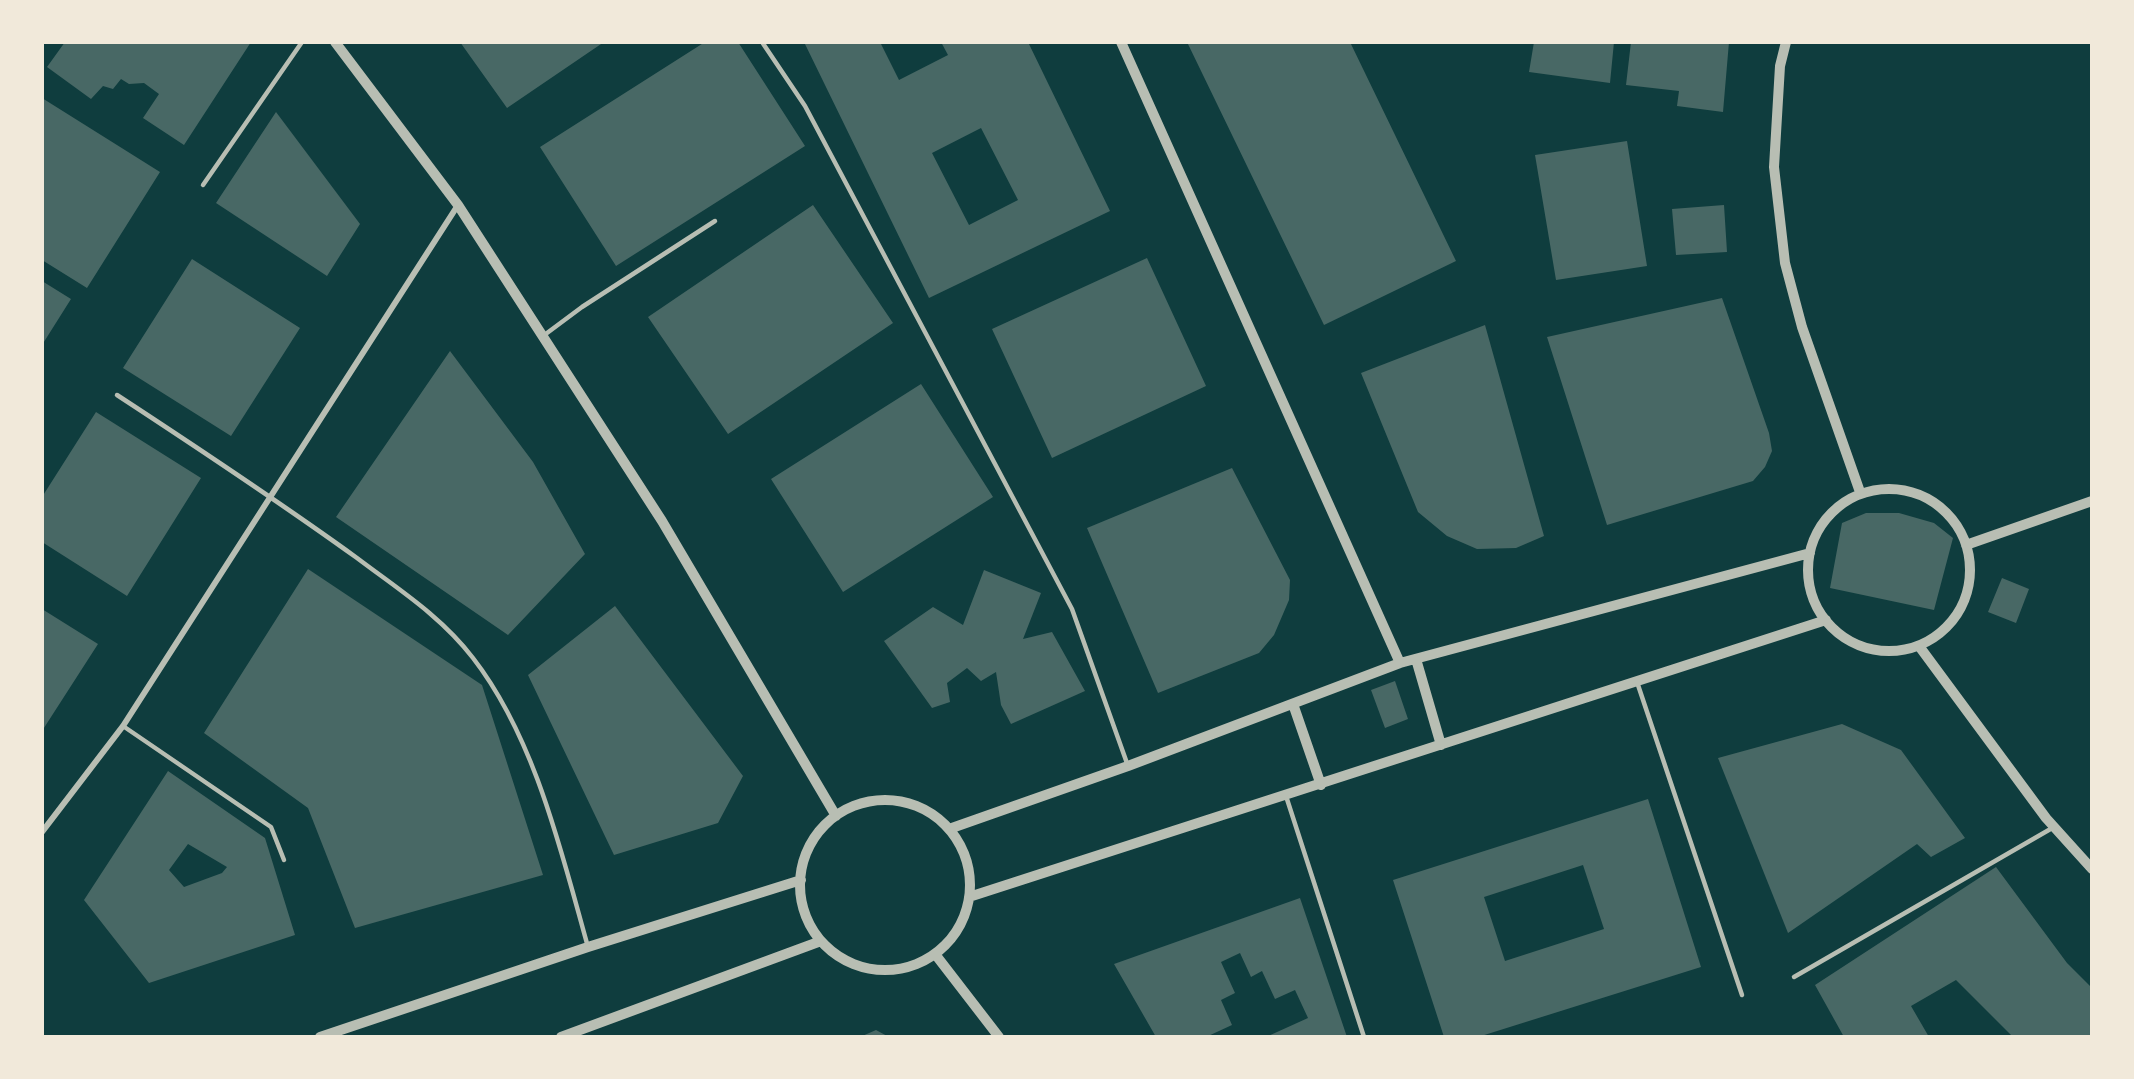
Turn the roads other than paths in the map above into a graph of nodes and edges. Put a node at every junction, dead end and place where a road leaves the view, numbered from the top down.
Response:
1 (302, 42) edge
2 (335, 42) edge
3 (762, 42) edge
4 (1121, 42) edge
5 (1786, 42) edge
6 (203, 185) dead end
7 (458, 205) junction
8 (715, 220) dead end
9 (543, 336) junction
10 (117, 395) dead end
11 (1860, 492) junction
12 (271, 496) junction
13 (2092, 501) edge
14 (1966, 545) junction
15 (1810, 553) junction
16 (1826, 620) junction
17 (1919, 646) junction
18 (1416, 659) junction
19 (1400, 663) junction
20 (1636, 680) junction
21 (1293, 704) junction
22 (123, 726) junction
23 (1441, 745) junction
24 (1128, 766) junction
25 (1321, 785) junction
26 (1286, 796) junction
27 (836, 816) junction
28 (2054, 826) junction
29 (949, 829) junction
30 (42, 832) edge
31 (284, 860) dead end
32 (2092, 869) edge
33 (801, 880) junction
34 (969, 897) junction
35 (821, 941) junction
36 (588, 947) junction
37 (935, 954) junction
38 (1794, 977) dead end
39 (1742, 995) dead end
40 (320, 1037) edge
41 (561, 1037) edge
42 (999, 1037) edge
43 (1364, 1037) edge

1 - 6 lane
2 - 7 street
3 - 24 lane
4 - 19 street
5 - 11 street
7 - 9 street
7 - 12 street
8 - 9 lane
9 - 27 street
10 - 12 lane
11 - 14 street
11 - 15 street
12 - 22 street
12 - 36 lane
13 - 14 street
14 - 17 street
15 - 16 street
15 - 18 street
16 - 17 street
16 - 20 street
17 - 28 street
18 - 19 street
18 - 23 street
19 - 21 street
20 - 23 street
20 - 39 lane
21 - 24 street
21 - 25 street
22 - 30 street
22 - 31 lane
23 - 25 street
24 - 29 street
25 - 26 street
26 - 34 street
26 - 43 lane
27 - 29 street
27 - 33 street
28 - 32 street
28 - 38 lane
29 - 34 street
33 - 35 street
33 - 36 street
34 - 37 street
35 - 37 street
35 - 41 street
36 - 40 street
37 - 42 street

